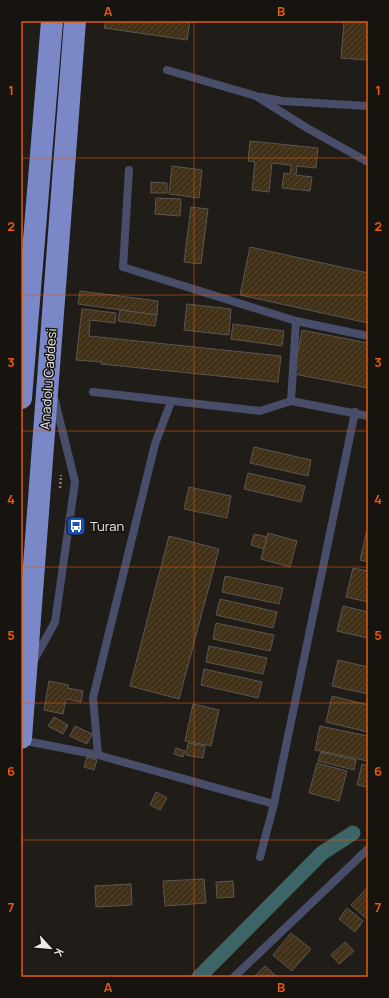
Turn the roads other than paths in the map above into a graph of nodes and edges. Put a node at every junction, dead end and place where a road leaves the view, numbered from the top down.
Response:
1 (52, 21) edge
2 (75, 21) edge
3 (167, 70) dead end
4 (256, 96) junction
5 (368, 106) edge
6 (368, 162) edge
7 (129, 170) dead end
8 (296, 321) junction
9 (368, 336) edge
10 (50, 342) junction
11 (94, 392) dead end
12 (21, 398) edge
13 (291, 401) junction
14 (171, 402) junction
15 (354, 412) junction
16 (368, 416) edge
17 (25, 676) junction
18 (21, 739) edge
19 (98, 755) junction
20 (274, 804) junction
21 (368, 849) edge
22 (260, 857) dead end
23 (234, 977) edge

1 - 12 highway, Anadolu Caddesi
2 - 10 highway, Anadolu Caddesi
3 - 4 lane
4 - 5 lane
4 - 6 lane
7 - 8 lane
8 - 9 lane
8 - 13 lane
10 - 17 highway, Anadolu Caddesi
10 - 17 lane
11 - 14 lane
13 - 14 lane
13 - 15 lane
14 - 19 lane
15 - 16 lane
15 - 20 lane
17 - 18 highway, Anadolu Caddesi
18 - 19 lane
19 - 20 lane
20 - 22 lane
21 - 23 lane

